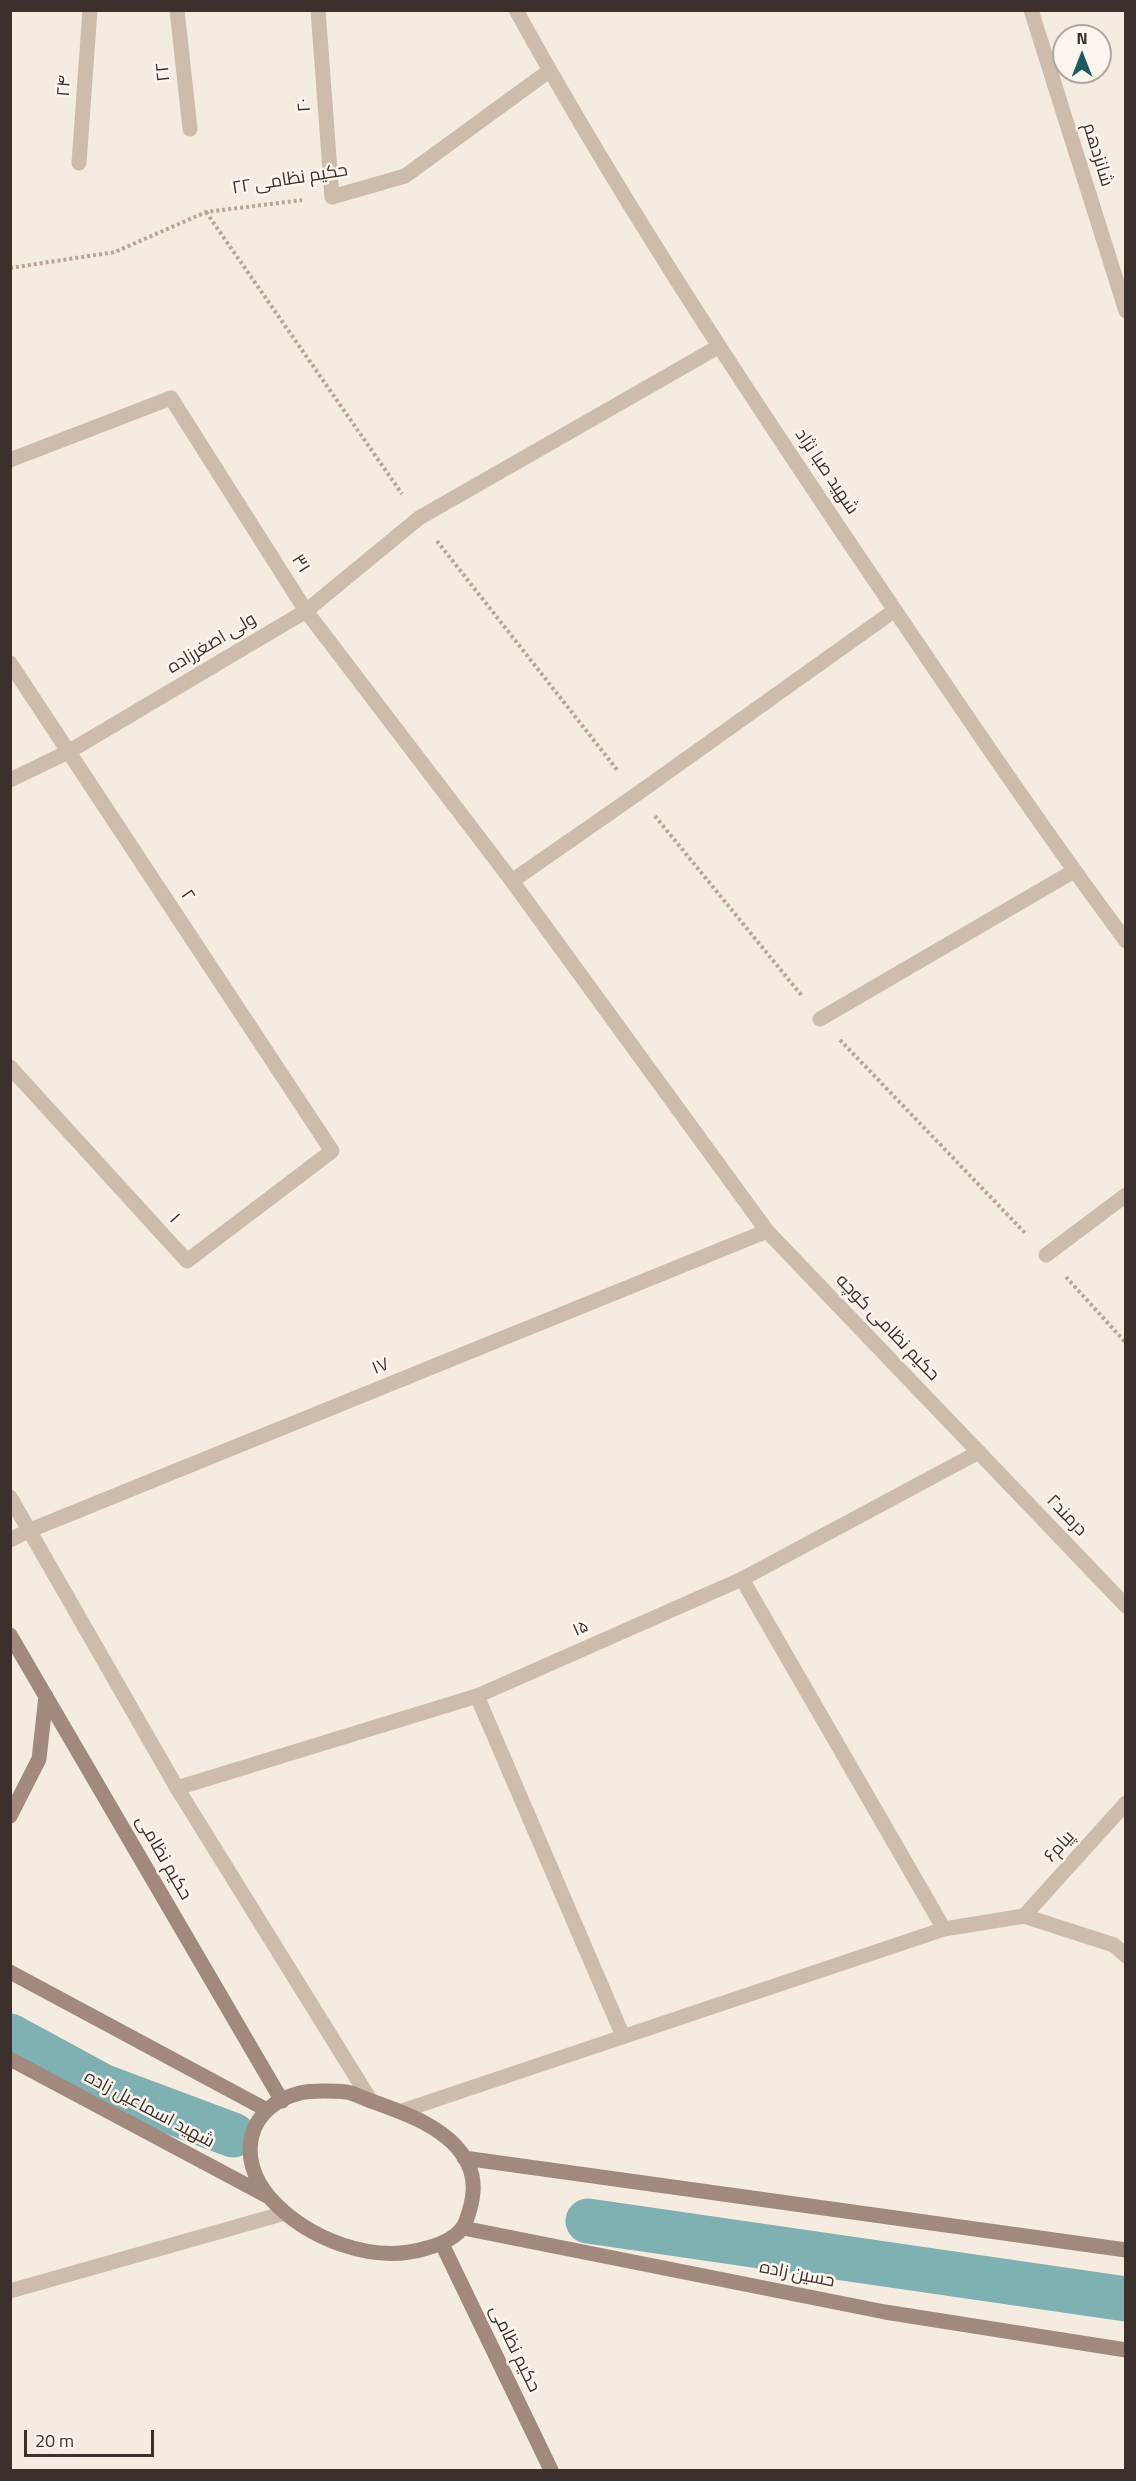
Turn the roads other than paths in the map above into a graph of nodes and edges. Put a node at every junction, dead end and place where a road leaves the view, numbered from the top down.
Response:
1 (90, 10) edge
2 (177, 10) edge
3 (318, 10) edge
4 (516, 10) edge
5 (1031, 10) edge
6 (549, 71) junction
7 (190, 129) dead end
8 (79, 164) dead end
9 (332, 197) joint
10 (1125, 311) edge
11 (718, 347) junction
12 (10, 460) edge
13 (895, 610) junction
14 (306, 611) junction
15 (10, 663) edge
16 (68, 752) junction
17 (10, 780) edge
18 (1074, 871) junction
19 (512, 880) junction
20 (1125, 941) edge
21 (820, 1018) dead end
22 (10, 1067) edge
23 (332, 1151) joint
24 (1125, 1195) edge
25 (767, 1231) junction
26 (1046, 1255) dead end
27 (979, 1452) junction
28 (10, 1497) edge
29 (28, 1531) junction
30 (10, 1540) edge
31 (742, 1580) junction
32 (1125, 1606) edge
33 (10, 1635) edge
34 (46, 1696) junction
35 (477, 1696) junction
36 (177, 1788) junction
37 (1125, 1803) edge
38 (10, 1816) edge
39 (1024, 1916) junction
40 (944, 1929) junction
41 (1122, 1945) edge
42 (10, 1972) edge
43 (623, 2036) junction
44 (10, 2059) edge
45 (282, 2101) junction
46 (371, 2101) junction
47 (267, 2110) junction
48 (402, 2112) junction
49 (464, 2158) junction
50 (269, 2197) junction
51 (285, 2213) junction
52 (464, 2228) junction
53 (442, 2244) junction
54 (1125, 2250) edge
55 (10, 2291) edge
56 (1125, 2350) edge
57 (551, 2470) edge

1 - 8 street, ۲۴
2 - 7 street, ۲۲
3 - 9 street, ۲۰
4 - 6 street, شهید صبا نژاد
5 - 10 street, شانزدهم
6 - 9 street, ۲۲ حکیم نظامی
6 - 11 street, شهید صبا نژاد
11 - 13 street, شهید صبا نژاد
11 - 14 street, ولی اصغرزاده
12 - 14 street, ۳۱
13 - 18 street, شهید صبا نژاد
13 - 19 street
14 - 16 street, ولی اصغرزاده
14 - 19 street, ۳۱
15 - 16 street, ۲
16 - 17 street, ولی اصغرزاده
16 - 23 street, ۲
18 - 20 street, شهید صبا نژاد
18 - 21 street
19 - 25 street, حکیم نظامی کوچه
22 - 23 street, ۱
24 - 26 street
25 - 27 street, حکیم نظامی کوچه
25 - 29 street, ۱۷
27 - 31 street, ۱۵
27 - 32 street, درمند۲
28 - 29 street
29 - 30 street, ۱۷
29 - 36 street
31 - 35 street, ۱۵
31 - 40 street
33 - 34 street, حکیم نظامی
34 - 38 street
34 - 45 street, حکیم نظامی
35 - 36 street, ۱۵
35 - 43 street
36 - 46 street
37 - 39 street, ۶پیام
39 - 40 street
39 - 41 street
40 - 43 street
42 - 47 street
43 - 48 street
44 - 50 street, شهید اسماعیل زاده
45 - 46 street
45 - 47 street
46 - 48 street
47 - 50 street
48 - 49 street
49 - 52 street
49 - 54 street
50 - 51 street
51 - 53 street
51 - 55 street
52 - 53 street
52 - 56 street, حسین زاده
53 - 57 street, حکیم نظامی

